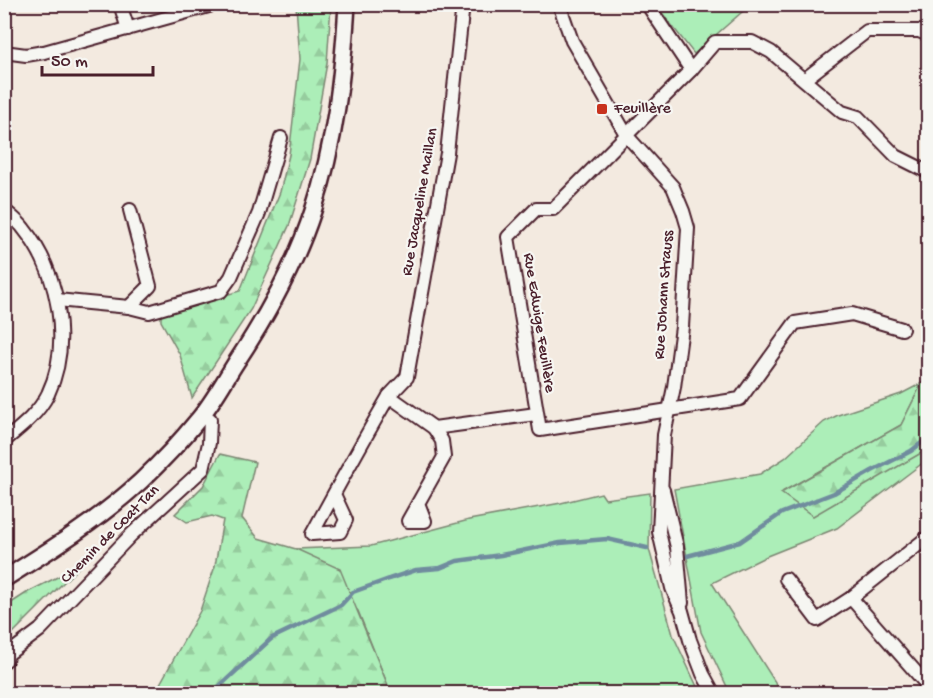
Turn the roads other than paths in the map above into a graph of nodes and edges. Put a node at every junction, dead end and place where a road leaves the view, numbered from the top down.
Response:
1 (120, 4) edge
2 (216, 4) edge
3 (347, 4) edge
4 (463, 4) edge
5 (560, 4) edge
6 (647, 4) edge
7 (128, 29) junction
8 (928, 35) edge
9 (4, 52) edge
10 (691, 70) junction
11 (805, 80) junction
12 (627, 136) junction
13 (282, 138) dead end
14 (928, 172) edge
15 (4, 210) edge
16 (130, 210) dead end
17 (57, 300) junction
18 (129, 307) junction
19 (902, 329) dead end
20 (389, 396) junction
21 (670, 408) junction
22 (209, 413) junction
23 (536, 414) junction
24 (434, 428) junction
25 (4, 441) edge
26 (334, 494) dead end
27 (418, 503) dead end
28 (928, 537) edge
29 (4, 579) edge
30 (786, 579) dead end
31 (851, 598) junction
32 (6, 660) edge
33 (928, 686) edge
34 (714, 693) edge

1 - 7 street
2 - 7 street
3 - 22 street
4 - 20 street, Rue Jacqueline Maillan
5 - 12 street, Rue Johann Strauss
6 - 10 street
7 - 9 street
8 - 11 street
10 - 11 street
10 - 12 street
11 - 14 street
12 - 21 street, Rue Johann Strauss
12 - 23 street, Rue Edwige Feuillère
13 - 18 street
15 - 17 street
16 - 18 street
17 - 18 street
17 - 25 street
19 - 21 street
20 - 24 street
20 - 26 street, Rue Jacqueline Maillan
21 - 23 street, Rue Edwige Feuillère
21 - 34 street, Rue Johann Strauss
22 - 29 street
22 - 32 street, Chemin de Coat Tan
23 - 24 street
24 - 27 street
28 - 31 street
30 - 31 street
31 - 33 street

